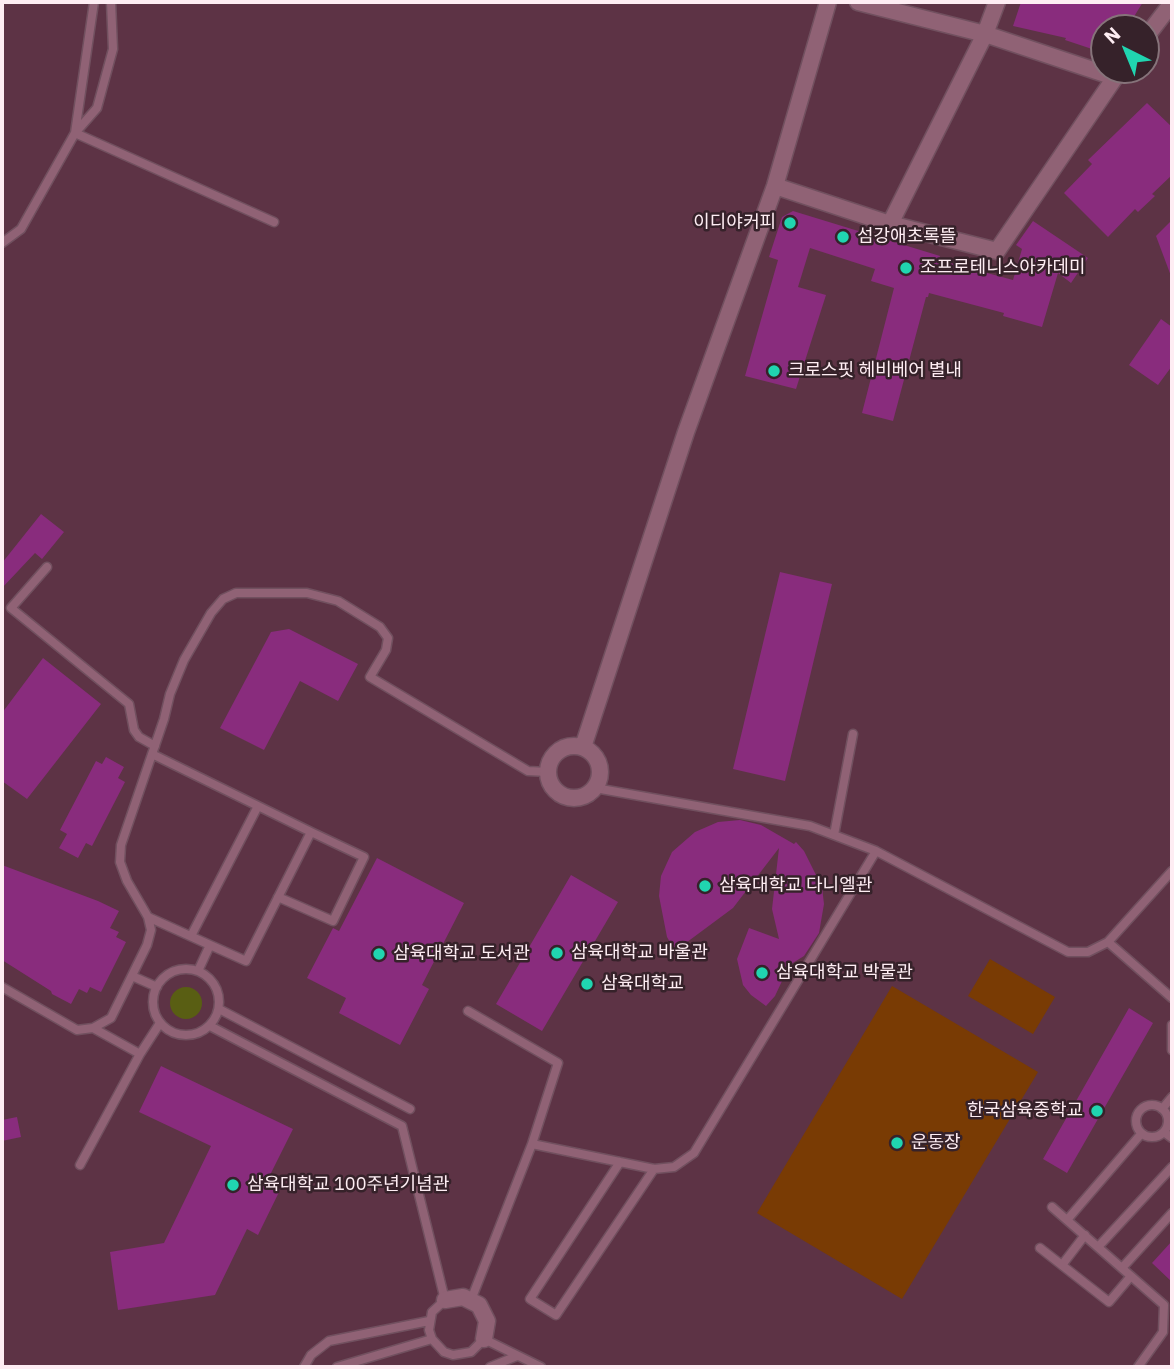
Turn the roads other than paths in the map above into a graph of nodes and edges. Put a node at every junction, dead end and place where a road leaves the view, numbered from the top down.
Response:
1 (94, 2) edge
2 (111, 2) edge
3 (828, 2) edge
4 (858, 2) edge
5 (997, 2) edge
6 (1172, 3) edge
7 (1160, 19) edge
8 (985, 34) junction
9 (1090, 66) edge
10 (1110, 84) edge
11 (75, 133) junction
12 (775, 186) junction
13 (274, 222) dead end
14 (890, 223) junction
15 (2, 243) edge
16 (47, 567) dead end
17 (853, 734) dead end
18 (583, 747) junction
19 (154, 750) junction
20 (548, 772) junction
21 (595, 788) junction
22 (258, 806) junction
23 (312, 832) junction
24 (834, 835) junction
25 (876, 850) junction
26 (1172, 871) edge
27 (278, 897) junction
28 (148, 917) junction
29 (191, 936) junction
30 (1108, 943) junction
31 (211, 945) junction
32 (198, 971) junction
33 (132, 976) junction
34 (157, 987) junction
35 (2, 988) edge
36 (1172, 998) edge
37 (219, 1009) junction
38 (468, 1011) dead end
39 (160, 1023) junction
40 (1172, 1025) edge
41 (210, 1026) junction
42 (93, 1028) junction
43 (1172, 1050) edge
44 (141, 1054) junction
45 (1172, 1097) edge
46 (410, 1109) dead end
47 (1162, 1109) junction
48 (1164, 1132) junction
49 (1141, 1133) junction
50 (1172, 1139) edge
51 (532, 1144) junction
52 (620, 1161) junction
53 (80, 1165) dead end
54 (1172, 1167) edge
55 (654, 1169) junction
56 (1052, 1207) dead end
57 (1172, 1213) edge
58 (1067, 1220) junction
59 (1085, 1235) junction
60 (1098, 1247) junction
61 (1040, 1248) dead end
62 (1062, 1265) junction
63 (1122, 1268) junction
64 (1131, 1276) junction
65 (445, 1300) junction
66 (471, 1300) junction
67 (429, 1321) junction
68 (432, 1339) junction
69 (484, 1339) junction
70 (517, 1356) junction
71 (304, 1367) edge
72 (337, 1367) edge
73 (490, 1367) edge
74 (541, 1367) edge
75 (1138, 1367) edge

1 - 11 lane
2 - 11 lane
3 - 12 street
4 - 8 street
5 - 8 street
6 - 7 street
8 - 9 street
8 - 14 street
10 - 14 street
11 - 13 lane
11 - 15 lane
12 - 14 street
12 - 18 street
16 - 19 lane
17 - 24 lane
18 - 20 street
18 - 21 street
19 - 20 lane
19 - 22 lane
19 - 28 lane
20 - 21 street
21 - 24 lane
22 - 23 lane
22 - 29 lane
23 - 27 lane
23 - 27 lane
24 - 25 lane
25 - 30 lane
25 - 55 lane
26 - 30 lane
27 - 31 lane
28 - 29 lane
28 - 33 lane
29 - 31 lane
30 - 36 lane
31 - 32 lane
32 - 34 lane
32 - 37 lane
33 - 34 lane
33 - 42 lane
34 - 39 lane
35 - 42 lane
37 - 41 lane
37 - 46 lane
38 - 51 lane
39 - 41 lane
39 - 44 lane
40 - 43 lane
41 - 65 lane
42 - 44 lane
44 - 53 lane
45 - 47 lane
47 - 48 lane
47 - 49 lane
48 - 49 lane
48 - 50 lane
49 - 58 lane
51 - 52 lane
51 - 66 lane
52 - 55 lane
52 - 55 lane
54 - 60 lane
56 - 58 lane
57 - 63 lane
58 - 59 lane
59 - 60 lane
59 - 62 lane
60 - 63 lane
61 - 62 lane
62 - 64 lane
63 - 64 lane
64 - 75 lane
65 - 66 street
65 - 67 lane
66 - 69 street
67 - 68 lane
67 - 71 lane
68 - 69 lane
68 - 72 lane
69 - 70 lane
70 - 73 lane
70 - 74 lane

